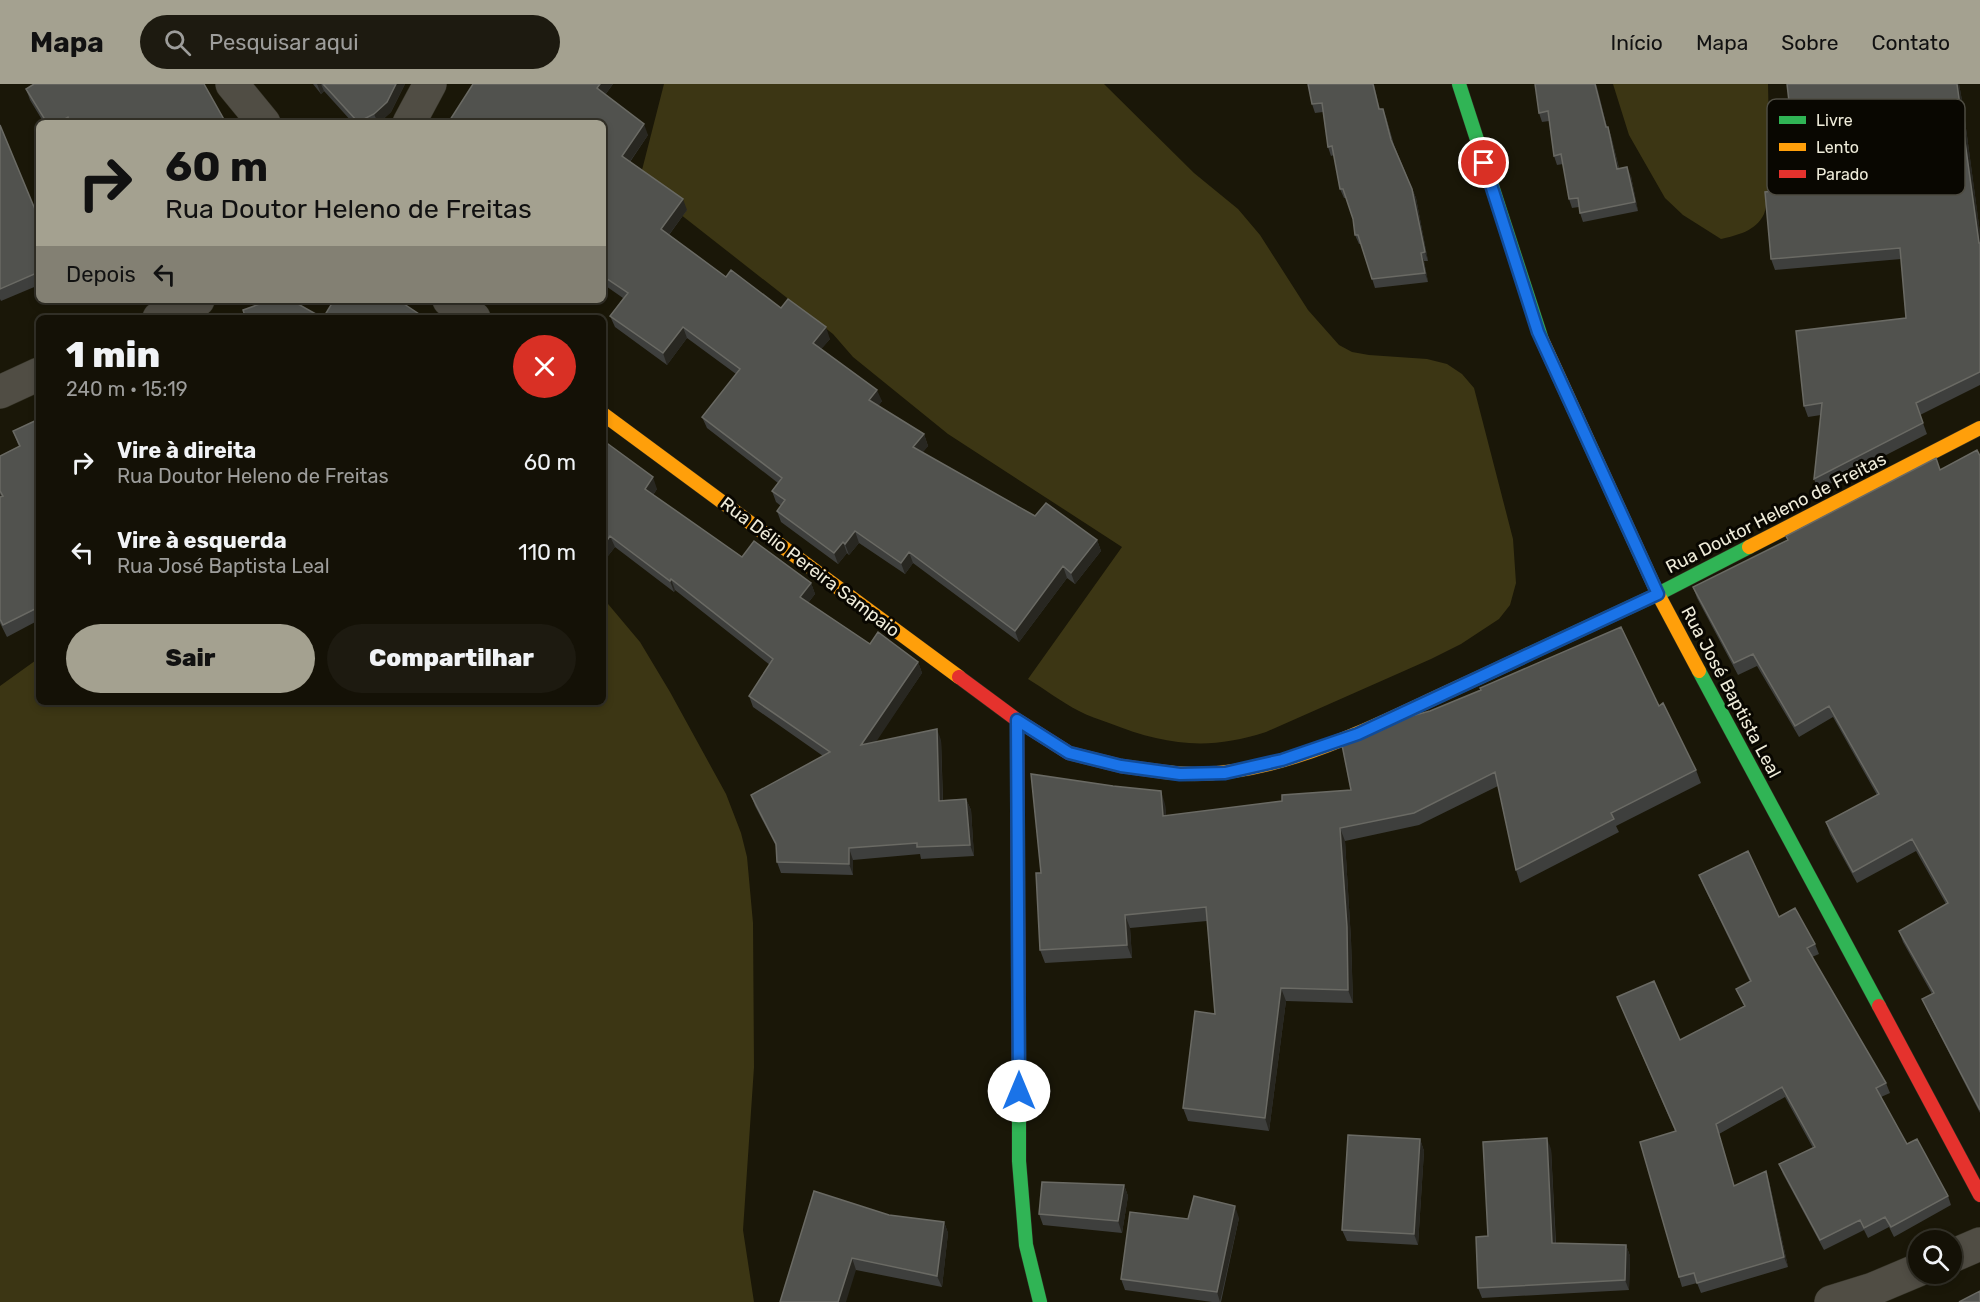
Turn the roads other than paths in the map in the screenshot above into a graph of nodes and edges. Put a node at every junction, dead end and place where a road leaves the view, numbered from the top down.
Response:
1 (232, 84) edge
2 (430, 84) edge
3 (1459, 84) edge
4 (262, 120) edge
5 (411, 120) edge
6 (192, 303) edge
7 (453, 303) edge
8 (166, 315) edge
9 (470, 315) edge
10 (36, 375) edge
11 (0, 392) edge
12 (606, 416) edge
13 (1980, 428) edge
14 (1658, 594) junction
15 (1017, 720) junction
16 (1980, 1196) edge
17 (1980, 1244) edge
18 (1962, 1252) edge
19 (1908, 1274) edge
20 (1040, 1302) edge
21 (1831, 1302) edge

1 - 4 street
2 - 5 street
3 - 14 street, Rua José Baptista Leal
6 - 8 street
7 - 9 street
10 - 11 street
12 - 15 street, Rua Délio Pereira Sampaio
13 - 14 street, Rua Doutor Heleno de Freitas
14 - 15 street, Rua Doutor Heleno de Freitas
14 - 16 street, Rua José Baptista Leal
15 - 20 street
17 - 18 street
19 - 21 street

